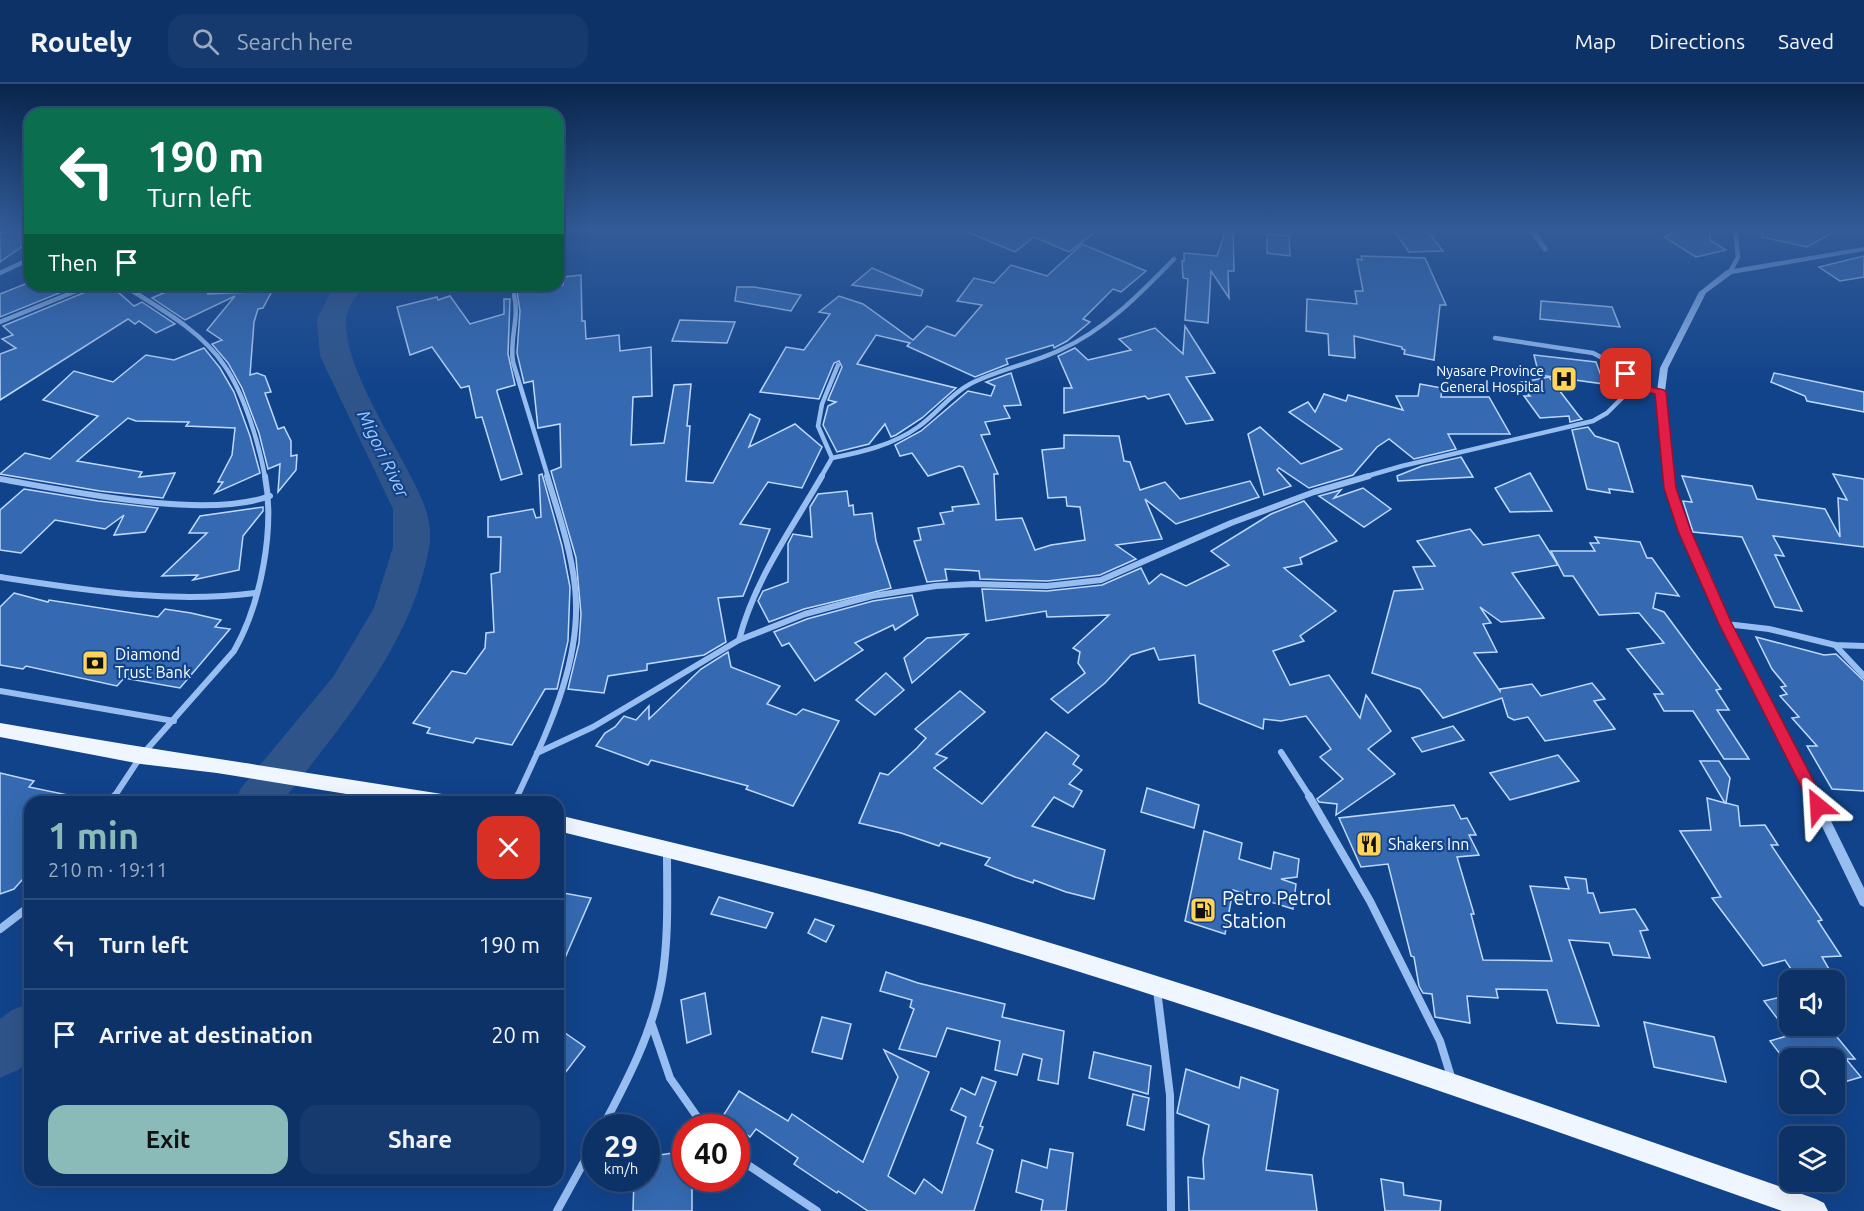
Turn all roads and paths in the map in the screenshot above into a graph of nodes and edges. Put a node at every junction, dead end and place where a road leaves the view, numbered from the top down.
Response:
1 (1152, 282) edge
2 (1717, 282) edge
3 (76, 291) edge
4 (132, 291) edge
5 (514, 295) dead end
6 (0, 322) edge
7 (1495, 338) dead end
8 (838, 365) dead end
9 (1633, 387) junction
10 (1660, 392) junction
11 (832, 458) junction
12 (0, 479) edge
13 (270, 496) junction
14 (0, 577) edge
15 (255, 593) junction
16 (1726, 624) junction
17 (739, 640) junction
18 (1835, 645) junction
19 (1864, 646) edge
20 (1864, 676) edge
21 (0, 691) edge
22 (174, 721) junction
23 (0, 730) edge
24 (1281, 752) dead end
25 (537, 753) junction
26 (141, 756) junction
27 (115, 796) edge
28 (397, 796) edge
29 (518, 796) edge
30 (564, 824) edge
31 (667, 849) junction
32 (1864, 901) edge
33 (24, 911) edge
34 (0, 929) edge
35 (1156, 986) junction
36 (651, 1022) junction
37 (1453, 1083) junction
38 (610, 1114) edge
39 (695, 1114) edge
40 (582, 1165) edge
41 (750, 1166) edge
42 (557, 1211) edge
43 (817, 1211) edge
44 (1171, 1211) edge
45 (1816, 1211) edge

1 - 11 street
2 - 10 street
3 - 6 street
4 - 13 street
5 - 25 street
7 - 9 street
8 - 11 street
9 - 10 street
9 - 17 street
10 - 16 street
11 - 17 street
12 - 13 street
13 - 15 street
14 - 15 street
15 - 22 street
16 - 18 street
16 - 32 street
17 - 25 street
18 - 19 street
18 - 20 street
21 - 22 street
22 - 26 street
23 - 26 highway
24 - 37 street
25 - 29 street
26 - 27 street
26 - 28 highway
30 - 31 highway
31 - 35 highway
31 - 36 street
33 - 34 street
35 - 37 highway
35 - 44 street
36 - 38 street
36 - 39 street
37 - 45 highway
40 - 42 street
41 - 43 street

